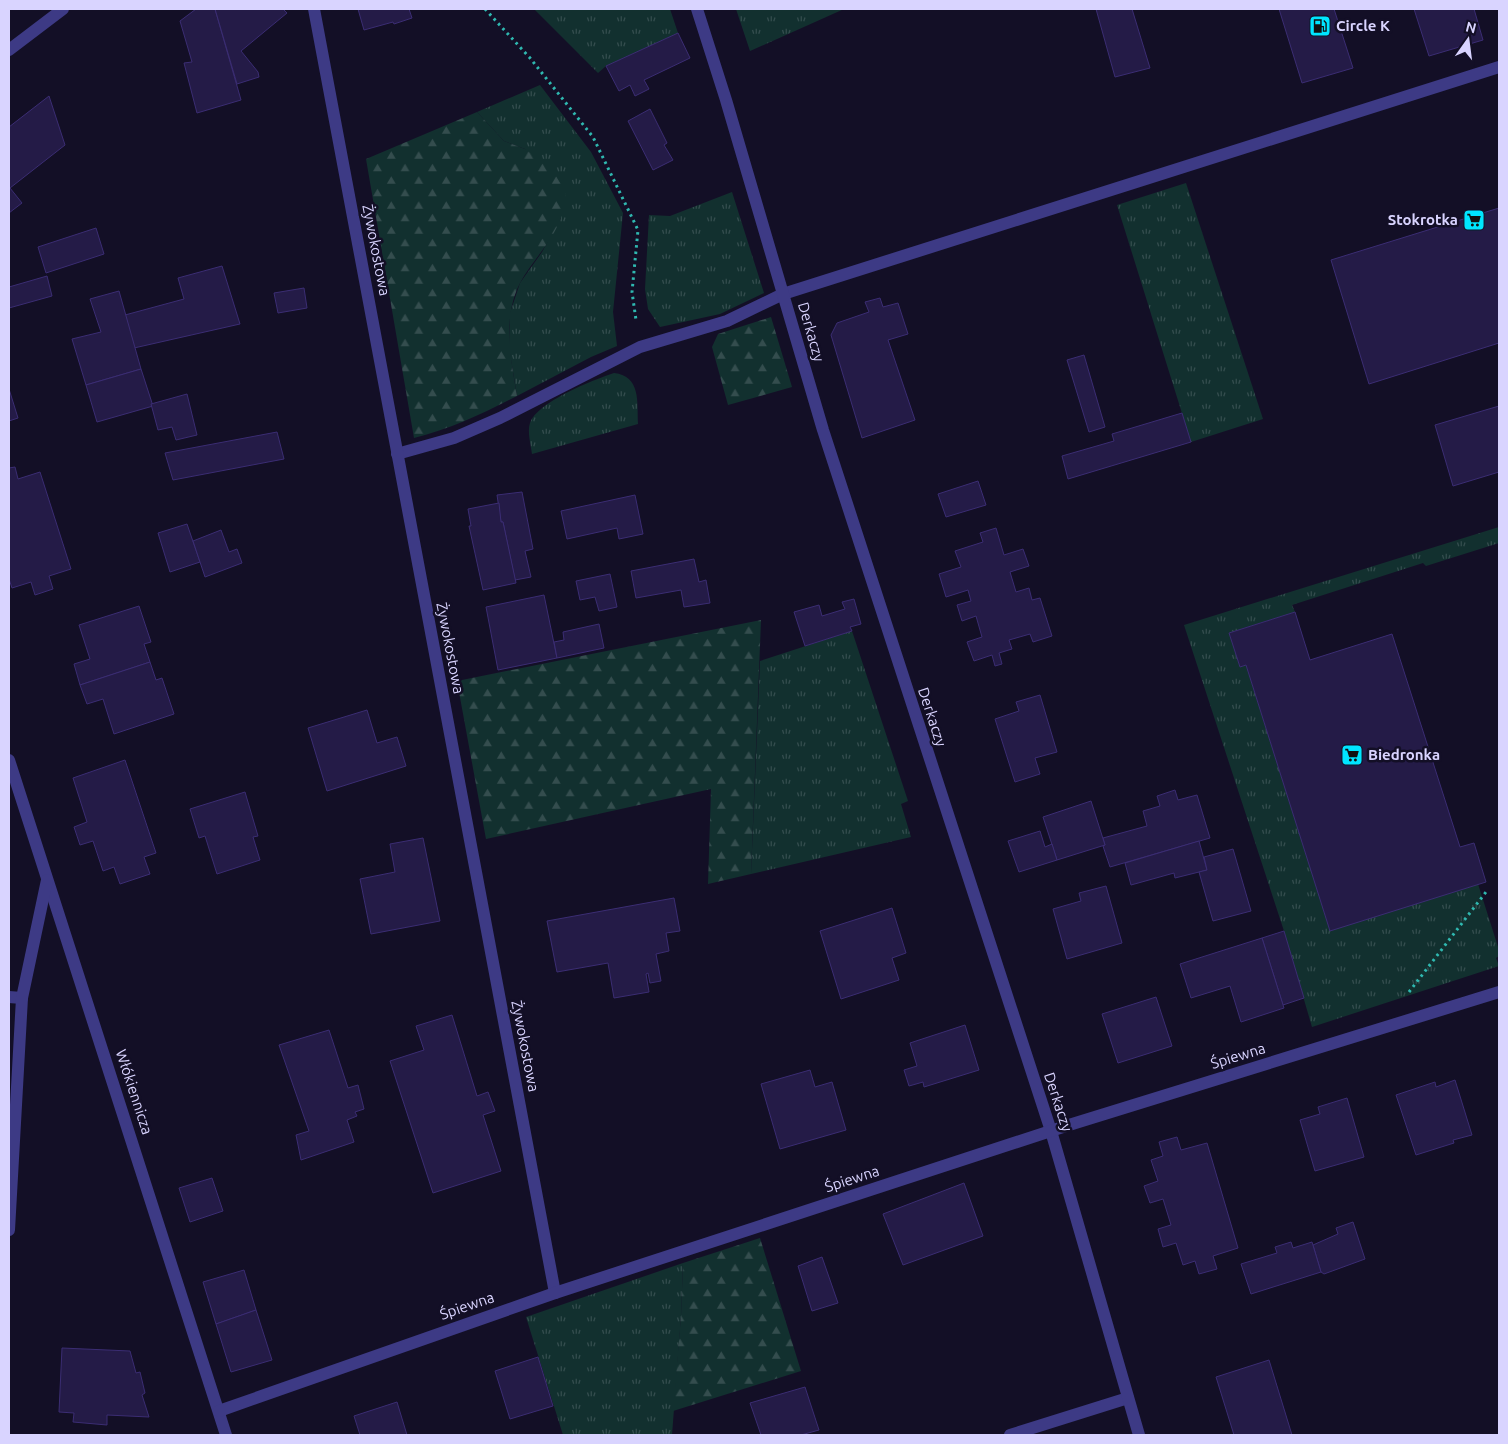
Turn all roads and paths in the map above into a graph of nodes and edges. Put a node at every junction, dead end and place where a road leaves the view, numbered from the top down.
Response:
1 (63, 9) edge
2 (314, 9) edge
3 (485, 9) edge
4 (697, 9) edge
5 (9, 50) edge
6 (1499, 67) edge
7 (783, 294) junction
8 (640, 347) junction
9 (398, 454) junction
10 (9, 760) edge
11 (48, 878) junction
12 (1486, 892) dead end
13 (1499, 992) edge
14 (9, 997) edge
15 (22, 998) junction
16 (1404, 999) dead end
17 (1050, 1132) junction
18 (9, 1230) edge
19 (555, 1293) junction
20 (1128, 1398) junction
21 (219, 1411) junction
22 (226, 1435) edge
23 (1010, 1435) edge
24 (1139, 1435) edge

1 - 5 street
2 - 9 street, Żywokostowa
3 - 8 path
4 - 7 street, Derkaczy
6 - 7 street
7 - 8 street
7 - 17 street, Derkaczy
8 - 9 street
9 - 19 street, Żywokostowa
10 - 11 street, Włókiennicza
11 - 15 street
11 - 21 street, Włókiennicza
12 - 16 path
13 - 17 street, Śpiewna
14 - 15 street
15 - 18 street
17 - 19 street, Śpiewna
17 - 20 street, Derkaczy
19 - 21 street, Śpiewna
20 - 23 street
20 - 24 street, Derkaczy
21 - 22 street, Włókiennicza

